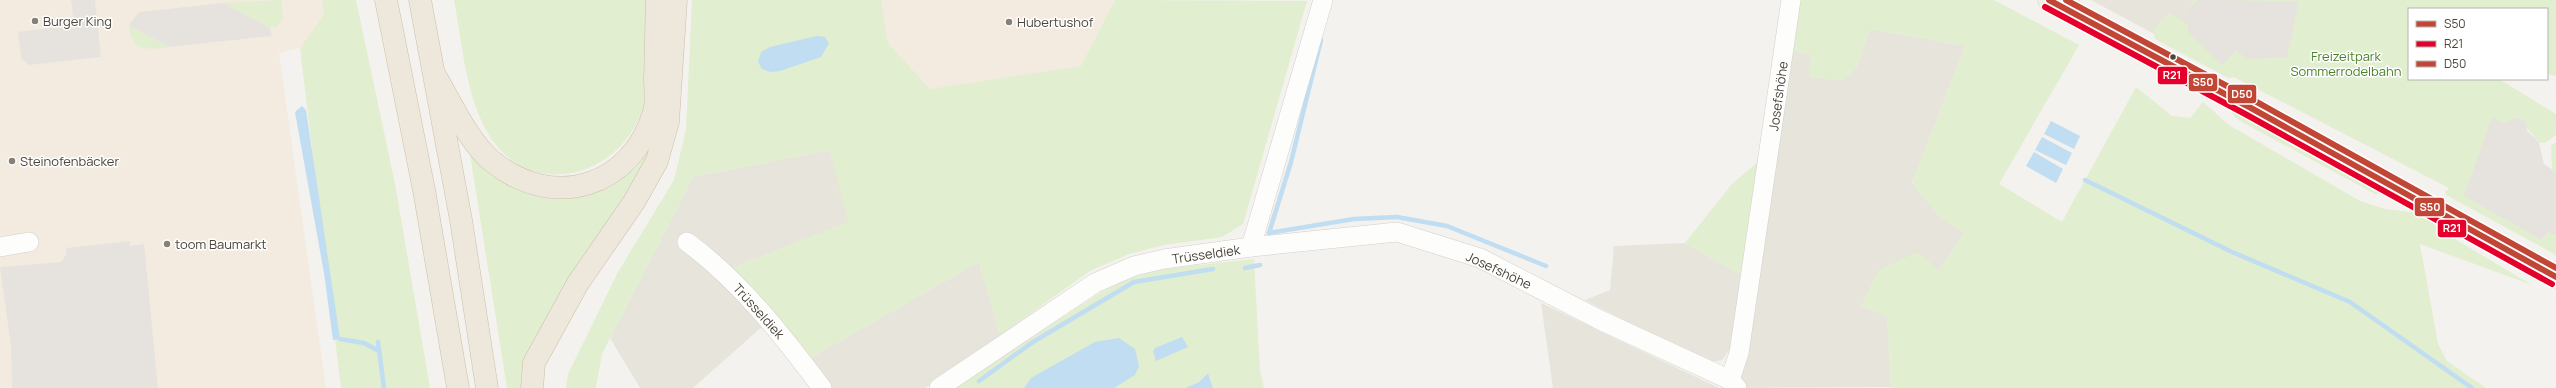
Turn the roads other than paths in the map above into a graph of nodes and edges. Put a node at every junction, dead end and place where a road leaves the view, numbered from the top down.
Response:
1 (386, 0) edge
2 (420, 0) edge
3 (657, 0) edge
4 (676, 0) edge
5 (1323, 0) edge
6 (1791, 0) edge
7 (2049, 0) edge
8 (436, 77) junction
9 (29, 242) dead end
10 (687, 242) dead end
11 (0, 247) edge
12 (1251, 247) junction
13 (2556, 276) edge
14 (1733, 384) edge
15 (458, 388) edge
16 (487, 388) edge
17 (532, 388) edge
18 (822, 388) edge
19 (939, 388) edge

1 - 15 highway
2 - 8 highway
3 - 8 highway
4 - 17 highway
5 - 12 street, Trüsseldiek
6 - 14 street, Josefshöhe
7 - 13 main road
8 - 16 highway
9 - 11 street
10 - 18 street, Trüsseldiek
12 - 14 street, Josefshöhe
12 - 19 street, Trüsseldiek

